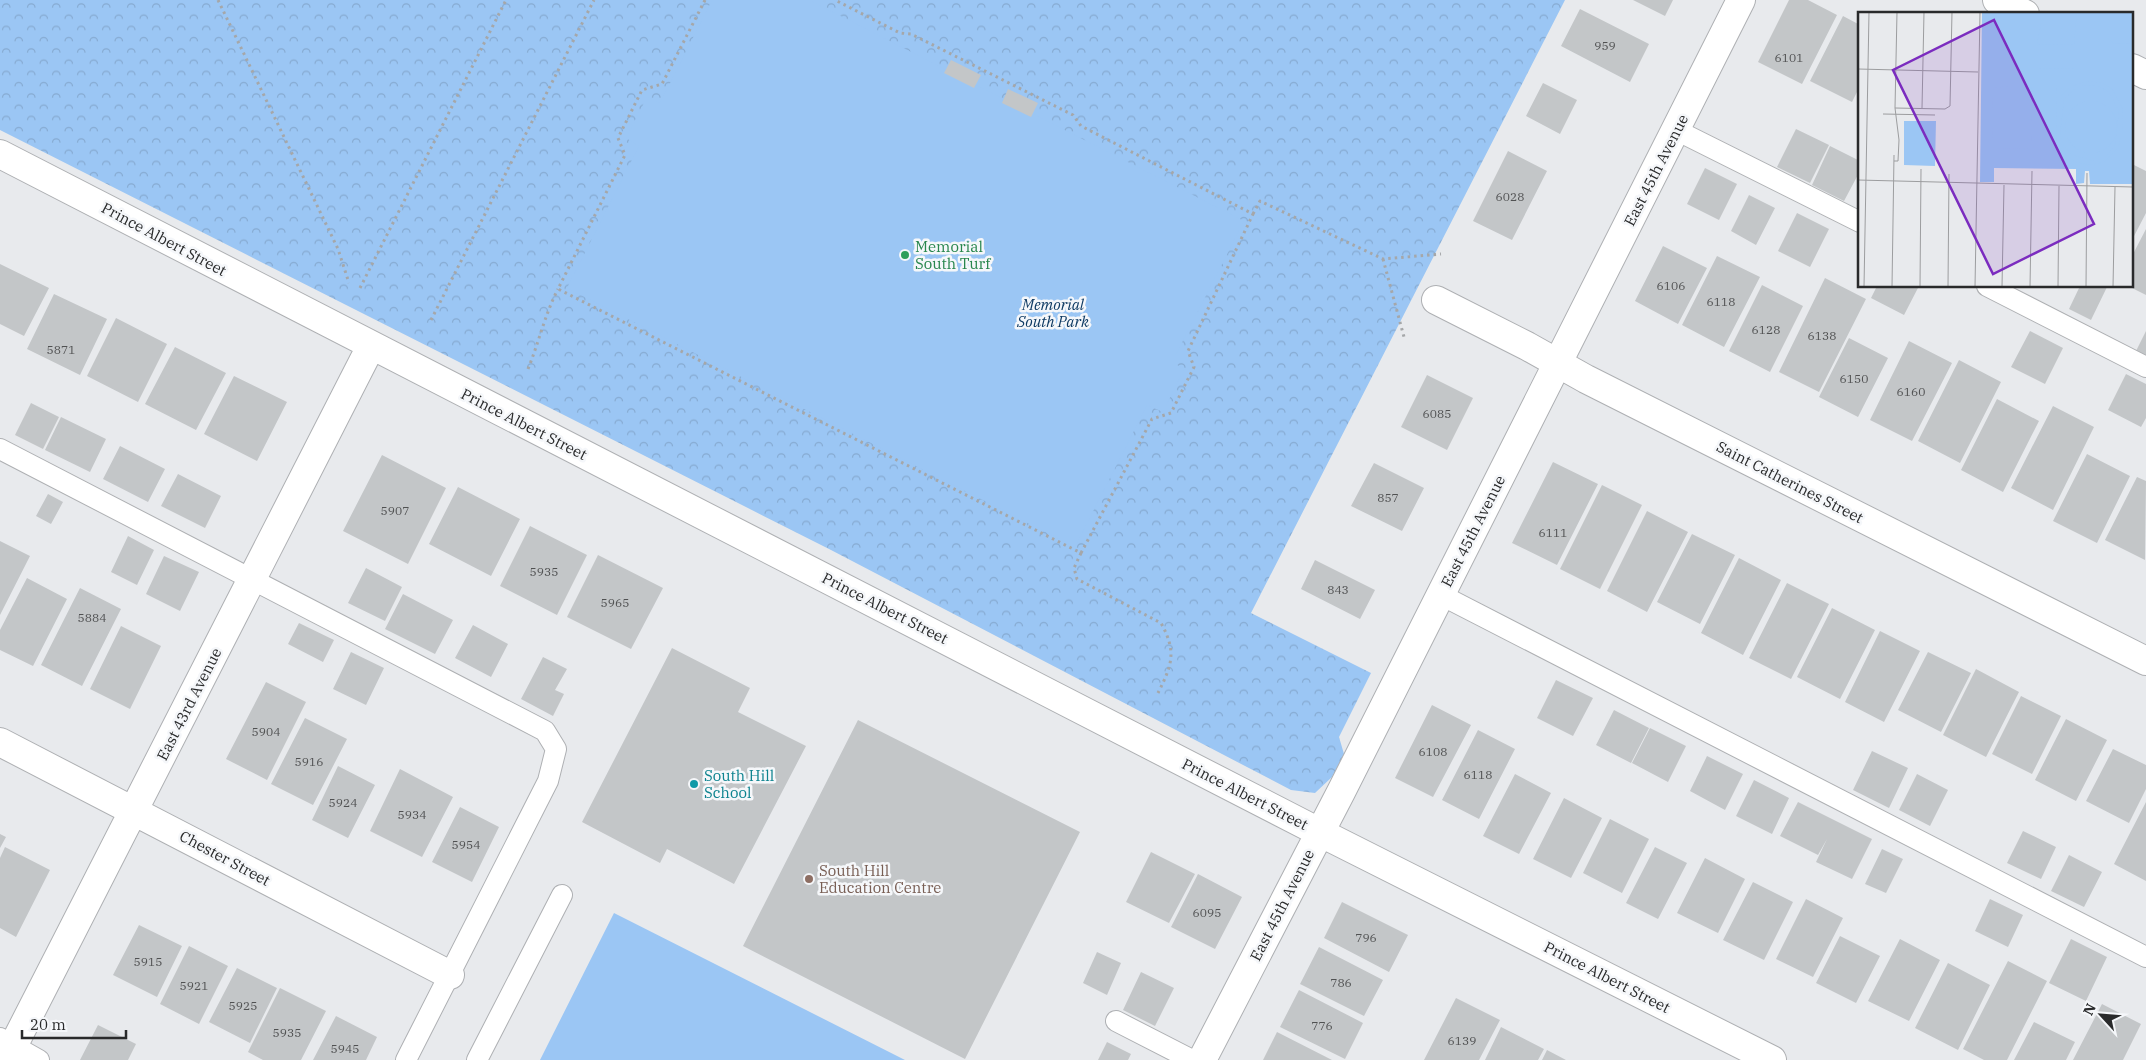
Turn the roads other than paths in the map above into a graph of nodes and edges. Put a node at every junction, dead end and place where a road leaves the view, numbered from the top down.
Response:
1 (1741, 0) edge
2 (1998, 0) edge
3 (2021, 12) edge
4 (2134, 69) edge
5 (2146, 75) edge
6 (1676, 130) junction
7 (0, 154) edge
8 (1858, 221) edge
9 (1991, 288) edge
10 (1436, 300) dead end
11 (371, 346) junction
12 (1558, 362) junction
13 (2146, 366) edge
14 (0, 449) edge
15 (253, 580) junction
16 (1441, 595) junction
17 (2146, 661) edge
18 (0, 742) edge
19 (135, 811) junction
20 (1319, 832) junction
21 (562, 895) dead end
22 (2146, 958) edge
23 (450, 975) junction
24 (1116, 1021) dead end
25 (6, 1048) edge
26 (39, 1060) edge
27 (406, 1060) edge
28 (477, 1060) edge
29 (1192, 1060) edge
30 (1202, 1060) edge
31 (1772, 1060) edge

1 - 6 street, East 45th Avenue
2 - 3 street
4 - 5 street
6 - 8 lane
6 - 12 street, East 45th Avenue
7 - 11 street, Prince Albert Street
9 - 13 lane
10 - 12 street, Saint Catherines Street
11 - 15 street, East 43rd Avenue
11 - 20 street, Prince Albert Street
12 - 16 street, East 45th Avenue
12 - 17 street, Saint Catherines Street
14 - 15 lane
15 - 19 street, East 43rd Avenue
15 - 23 lane
16 - 20 street, East 45th Avenue
16 - 22 lane
18 - 19 street, Chester Street
19 - 23 street, Chester Street
19 - 25 street, East 43rd Avenue
20 - 30 street, East 45th Avenue
20 - 31 street, Prince Albert Street
21 - 28 lane
23 - 27 lane
24 - 29 lane
25 - 26 lane

